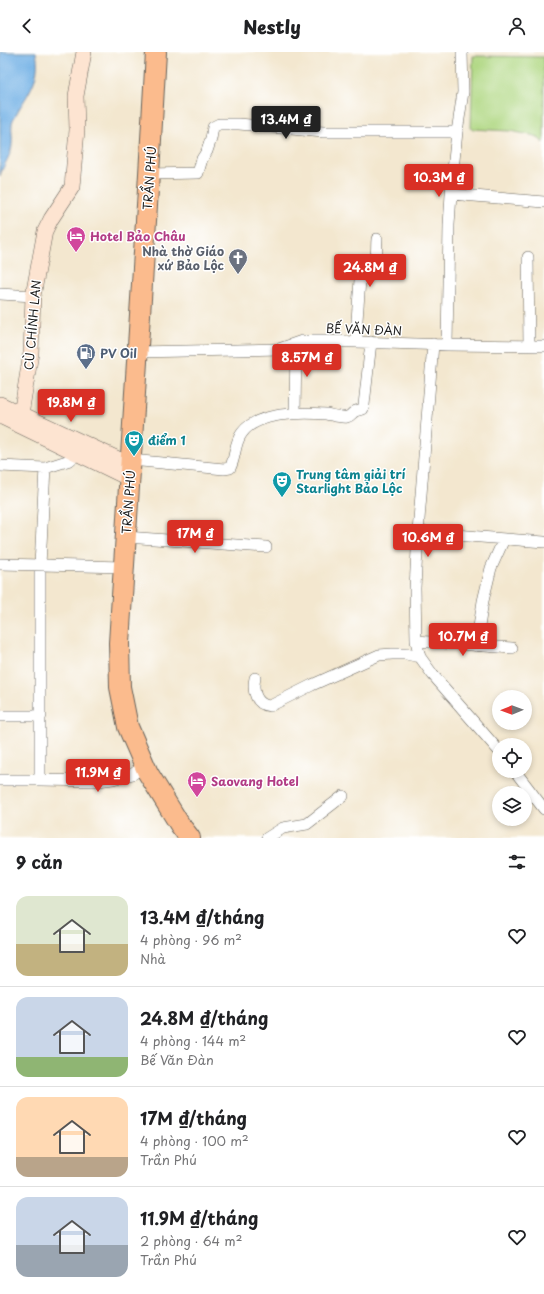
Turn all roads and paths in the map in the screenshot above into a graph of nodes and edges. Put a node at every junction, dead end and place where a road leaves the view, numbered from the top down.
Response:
1 (84, 52) edge
2 (156, 52) edge
3 (462, 52) edge
4 (457, 132) junction
5 (149, 174) junction
6 (451, 194) junction
7 (544, 202) edge
8 (377, 239) dead end
9 (528, 257) dead end
10 (0, 294) edge
11 (32, 296) junction
12 (357, 342) junction
13 (371, 342) junction
14 (296, 343) junction
15 (434, 344) junction
16 (447, 345) junction
17 (529, 346) junction
18 (544, 346) edge
19 (138, 352) junction
20 (0, 404) edge
21 (295, 413) junction
22 (0, 416) edge
23 (19, 419) junction
24 (77, 454) junction
25 (0, 466) edge
26 (45, 468) junction
27 (130, 468) junction
28 (418, 532) junction
29 (126, 537) junction
30 (504, 539) junction
31 (544, 542) edge
32 (266, 547) dead end
33 (0, 564) edge
34 (40, 565) junction
35 (124, 567) junction
36 (416, 641) junction
37 (476, 646) junction
38 (512, 648) dead end
39 (420, 657) junction
40 (255, 678) dead end
41 (0, 716) edge
42 (41, 716) junction
43 (492, 743) edge
44 (144, 765) junction
45 (520, 778) edge
46 (0, 780) edge
47 (40, 780) junction
48 (343, 796) dead end
49 (544, 809) edge
50 (190, 838) edge
51 (267, 838) edge

1 - 11 street, CÙ CHÍNH LAN
2 - 5 highway, TRẦN PHÚ
3 - 4 street
4 - 5 street
4 - 6 street
5 - 19 highway, TRẦN PHÚ
6 - 7 street
6 - 16 street
8 - 12 street
9 - 17 street
10 - 11 street
11 - 23 street, CÙ CHÍNH LAN
12 - 13 street, BẾ VĂN ĐÀN
12 - 14 street, BẾ VĂN ĐÀN
13 - 15 street, BẾ VĂN ĐÀN
13 - 21 street
14 - 19 street, BẾ VĂN ĐÀN
14 - 21 street
15 - 16 street, BẾ VĂN ĐÀN
15 - 28 street
16 - 17 street, BẾ VĂN ĐÀN
17 - 18 street, BẾ VĂN ĐÀN
19 - 27 highway, TRẦN PHÚ
20 - 23 street
21 - 27 street
22 - 23 street
23 - 24 street
23 - 27 street
24 - 26 street
24 - 27 street
25 - 26 street
26 - 34 street
27 - 29 highway, TRẦN PHÚ
28 - 30 street
28 - 36 street
29 - 32 street
29 - 35 highway, TRẦN PHÚ
30 - 31 street
30 - 37 street
33 - 34 street
34 - 35 street
34 - 42 street
35 - 44 highway, TRẦN PHÚ
36 - 37 street
36 - 39 street
37 - 38 street
39 - 40 street
39 - 43 street
41 - 42 street
42 - 47 street
44 - 47 street
44 - 50 highway, TRẦN PHÚ
45 - 49 street
46 - 47 street
48 - 51 street

